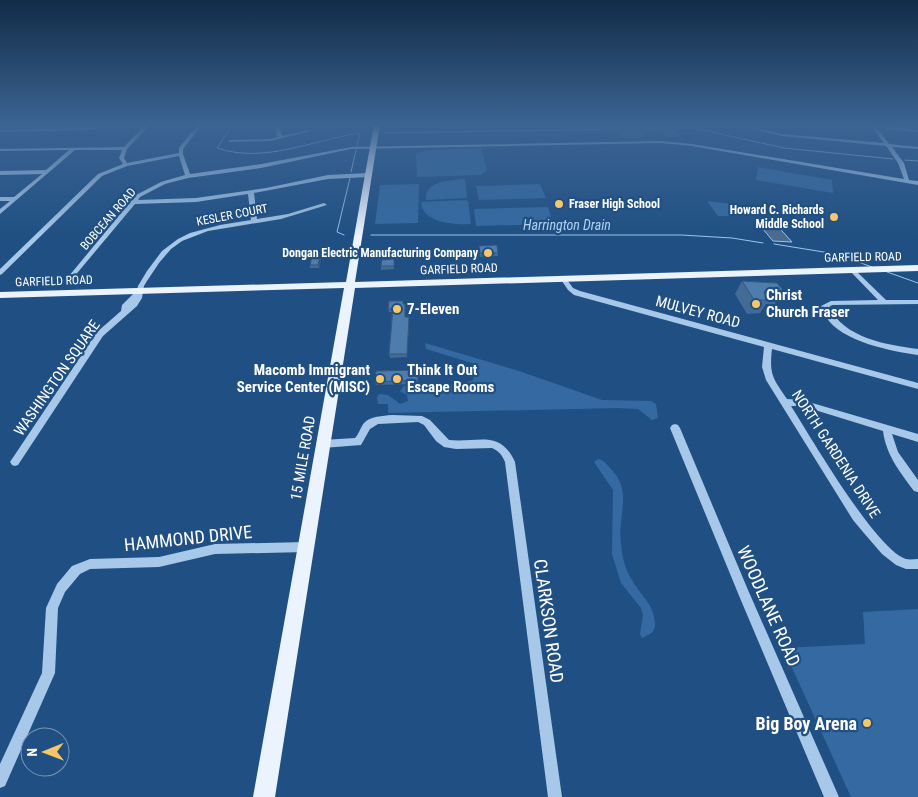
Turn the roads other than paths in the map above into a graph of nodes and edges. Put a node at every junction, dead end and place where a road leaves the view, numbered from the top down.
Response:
1 (60, 161) edge
2 (123, 161) edge
3 (145, 161) edge
4 (183, 161) edge
5 (283, 161) edge
6 (371, 161) edge
7 (785, 161) edge
8 (900, 161) edge
9 (126, 165) junction
10 (47, 172) junction
11 (0, 173) edge
12 (368, 175) junction
13 (188, 176) junction
14 (907, 181) junction
15 (918, 183) edge
16 (251, 192) junction
17 (0, 199) edge
18 (15, 199) junction
19 (133, 202) junction
20 (324, 205) dead end
21 (0, 212) edge
22 (254, 221) junction
23 (918, 268) edge
24 (852, 270) junction
25 (0, 273) edge
26 (71, 277) dead end
27 (564, 278) junction
28 (350, 285) junction
29 (140, 291) junction
30 (1, 296) edge
31 (884, 302) junction
32 (918, 302) edge
33 (768, 345) junction
34 (918, 352) edge
35 (918, 386) edge
36 (784, 402) junction
37 (676, 428) dead end
38 (887, 429) junction
39 (918, 438) edge
40 (323, 444) junction
41 (15, 462) dead end
42 (918, 488) edge
43 (306, 547) junction
44 (912, 564) edge
45 (76, 570) joint
46 (0, 779) edge
47 (264, 797) edge
48 (555, 797) edge
49 (832, 797) edge

1 - 10 street
2 - 9 street
3 - 9 street
4 - 13 street
5 - 13 street, BOBCEAN ROAD
6 - 12 main road, 15 MILE ROAD
7 - 14 street, BOBCEAN ROAD
8 - 14 street
9 - 25 street
10 - 11 street
10 - 18 street
12 - 16 street
12 - 28 main road, 15 MILE ROAD
13 - 19 street, BOBCEAN ROAD
14 - 15 street, BOBCEAN ROAD
16 - 19 street
16 - 22 street
17 - 18 street
18 - 21 street
19 - 26 street, BOBCEAN ROAD
20 - 22 street, KESLER COURT
22 - 29 street, KESLER COURT
23 - 24 main road, GARFIELD ROAD
24 - 27 main road, GARFIELD ROAD
24 - 31 street
27 - 28 main road, GARFIELD ROAD
27 - 33 street, MULVEY ROAD
28 - 29 main road, GARFIELD ROAD
28 - 40 main road, 15 MILE ROAD
29 - 30 main road, GARFIELD ROAD
29 - 41 street, WASHINGTON SQUARE
31 - 32 street
31 - 34 street
33 - 35 street, MULVEY ROAD
33 - 36 street, NORTH GARDENIA DRIVE
36 - 38 street
36 - 44 street, NORTH GARDENIA DRIVE
37 - 49 street, WOODLANE ROAD
38 - 39 street
38 - 42 street
40 - 43 main road, 15 MILE ROAD
40 - 48 street, CLARKSON ROAD
43 - 45 street, HAMMOND DRIVE
43 - 47 main road, 15 MILE ROAD
45 - 46 street

